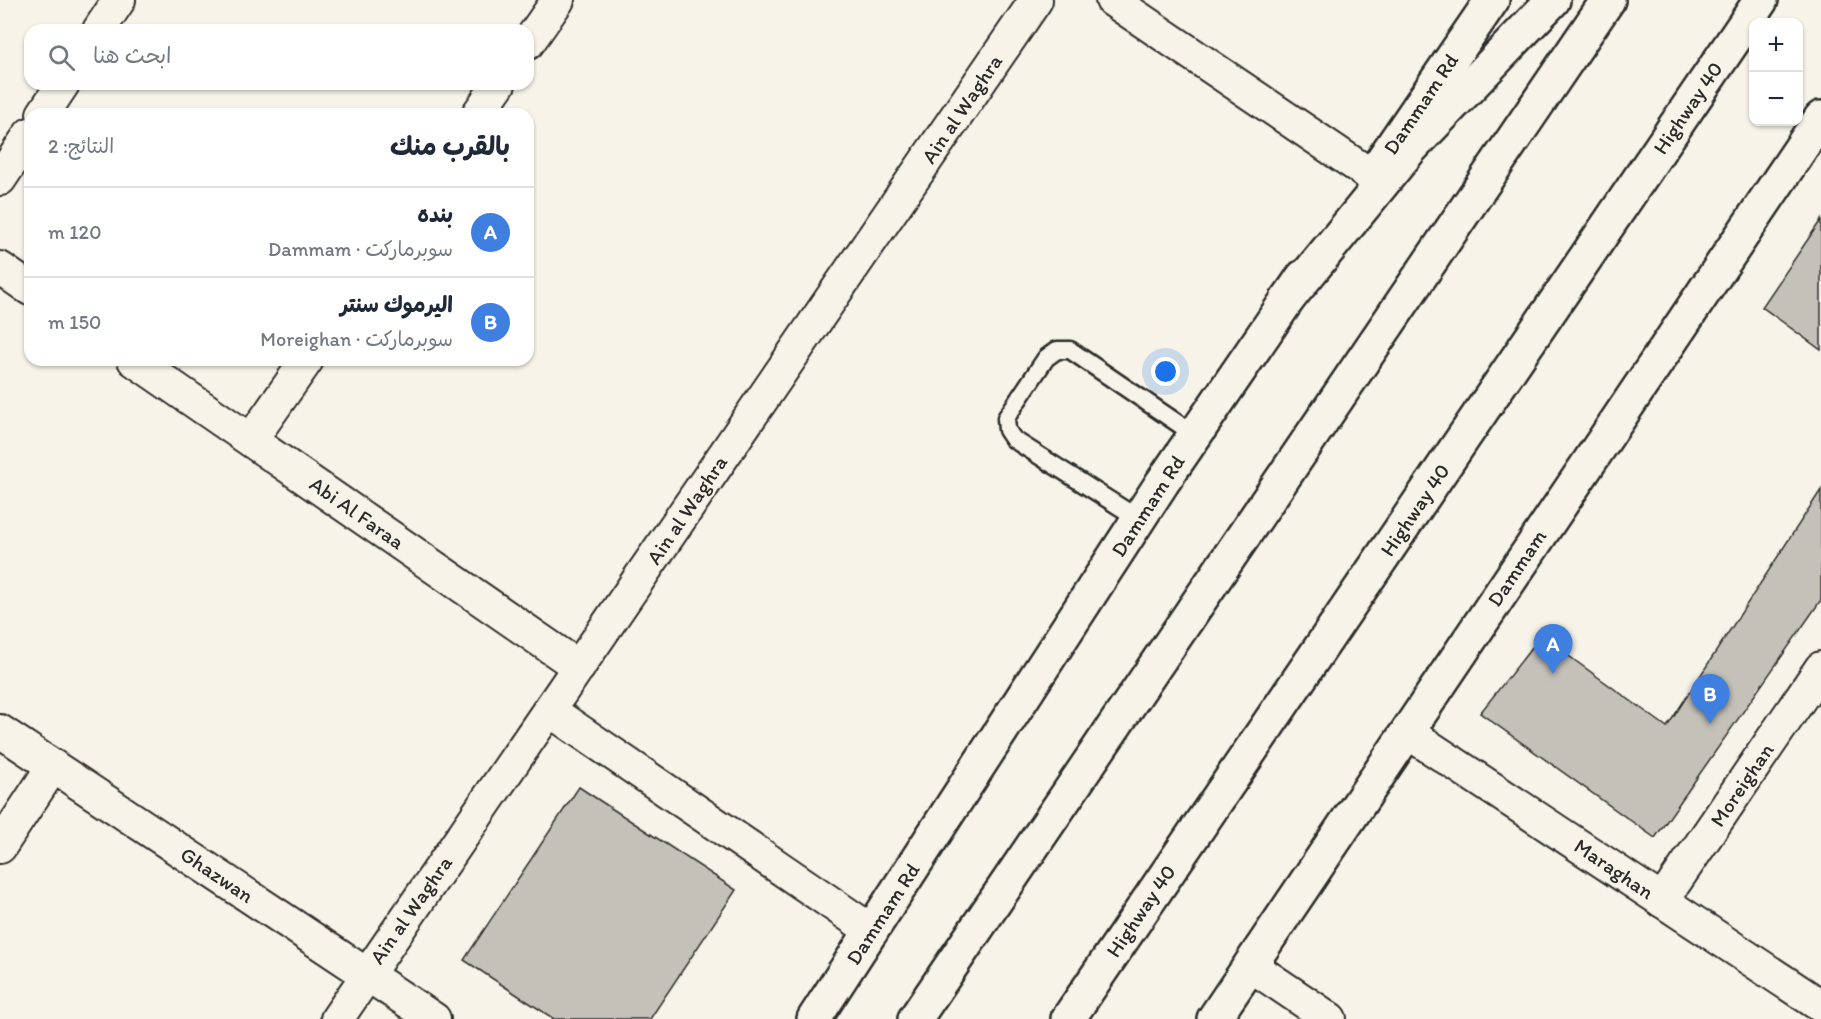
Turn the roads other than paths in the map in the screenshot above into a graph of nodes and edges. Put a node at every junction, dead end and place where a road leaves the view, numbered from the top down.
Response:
1 (119, 0) edge
2 (558, 0) edge
3 (1036, 0) edge
4 (1112, 0) edge
5 (1492, 0) edge
6 (1553, 0) edge
7 (1608, 0) edge
8 (1761, 0) edge
9 (103, 24) edge
10 (534, 34) edge
11 (59, 90) edge
12 (495, 90) edge
13 (47, 108) edge
14 (482, 108) edge
15 (1821, 118) edge
16 (24, 143) edge
17 (1372, 176) junction
18 (0, 179) edge
19 (0, 268) edge
20 (24, 285) edge
21 (1287, 300) junction
22 (143, 366) edge
23 (303, 366) edge
24 (1195, 435) junction
25 (251, 440) junction
26 (1139, 519) junction
27 (579, 667) junction
28 (1821, 668) edge
29 (549, 710) junction
30 (0, 731) edge
31 (1407, 732) junction
32 (53, 766) junction
33 (0, 847) edge
34 (1662, 901) junction
35 (872, 931) junction
36 (1250, 965) junction
37 (367, 974) junction
38 (1821, 1006) edge
39 (337, 1019) edge
40 (434, 1019) edge
41 (814, 1019) edge
42 (915, 1019) edge
43 (1068, 1019) edge
44 (1214, 1019) edge
45 (1330, 1019) edge

1 - 9 street
2 - 10 street
3 - 27 street, Ain al Waghra
4 - 17 street
5 - 17 main road, Dammam Rd
6 - 21 main road
7 - 42 main road
8 - 43 main road, Highway 40
11 - 13 street
12 - 14 street
15 - 31 main road, Dammam
16 - 18 street
17 - 21 main road, Dammam Rd
19 - 20 street
21 - 24 main road, Dammam Rd
22 - 25 street, Abi Al Faraa
23 - 25 street
24 - 26 main road, Dammam Rd
24 - 26 lane
25 - 27 street, Abi Al Faraa
26 - 35 main road, Dammam Rd
27 - 29 street, Ain al Waghra
28 - 34 street, Moreighan
29 - 35 street
29 - 37 street, Ain al Waghra
30 - 32 street, Ghazwan
31 - 34 street, Maraghan
31 - 36 main road, Dammam
32 - 33 street
32 - 37 street, Ghazwan
34 - 38 street, Maraghan
35 - 41 main road, Dammam Rd
36 - 44 main road, Dammam
36 - 45 street
37 - 39 street, Ain al Waghra
37 - 40 street, Ghazwan

